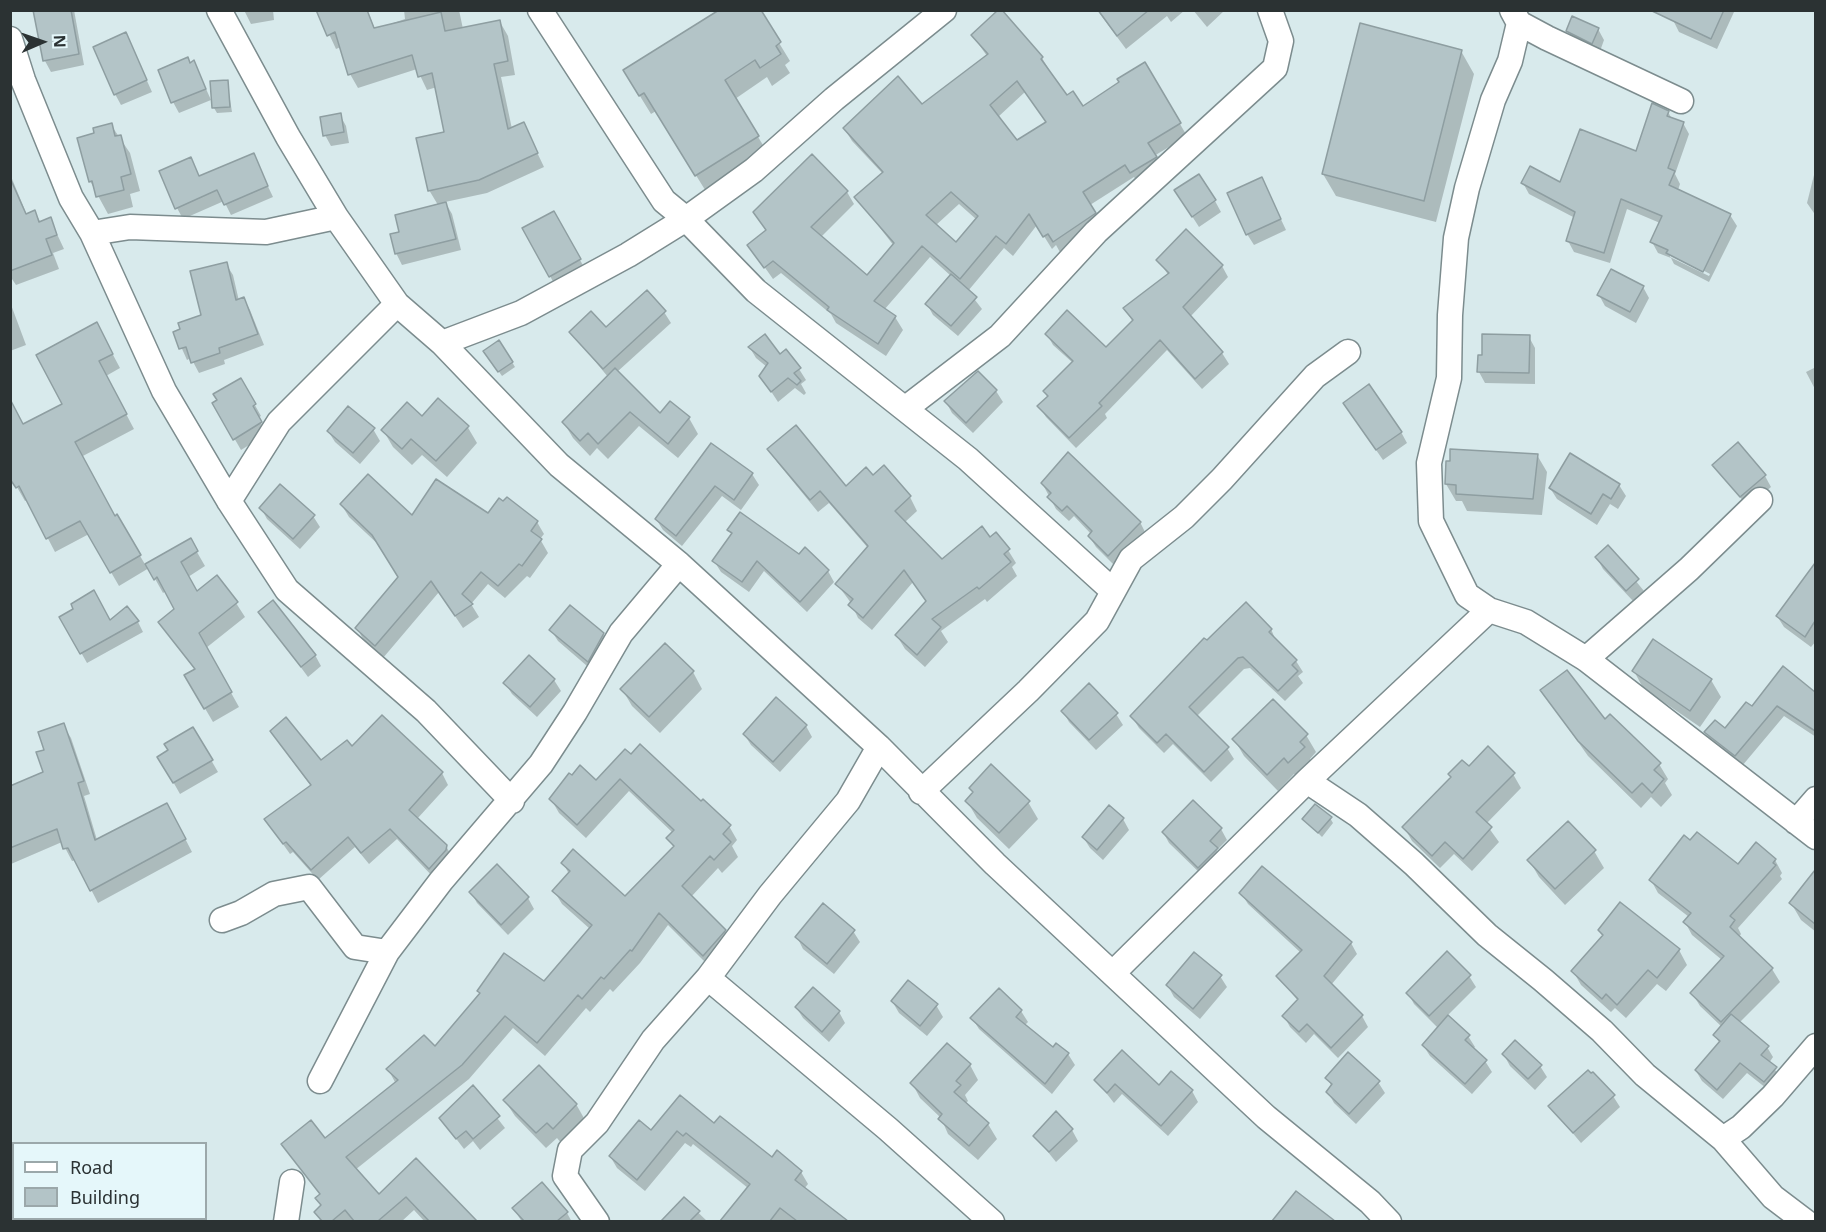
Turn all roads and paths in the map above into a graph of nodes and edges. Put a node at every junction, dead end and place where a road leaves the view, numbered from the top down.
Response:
1 (219, 10) edge
2 (540, 10) edge
3 (944, 10) edge
4 (1270, 10) edge
5 (1515, 17) edge
6 (10, 39) edge
7 (1681, 101) dead end
8 (336, 217) junction
9 (686, 219) junction
10 (92, 233) junction
11 (398, 304) junction
12 (442, 343) junction
13 (1348, 352) dead end
14 (906, 408) junction
15 (1760, 500) dead end
16 (229, 501) junction
17 (679, 564) junction
18 (1112, 590) junction
19 (1490, 610) junction
20 (1586, 658) junction
21 (879, 747) junction
22 (1307, 781) junction
23 (921, 792) junction
24 (1815, 799) edge
25 (512, 801) junction
26 (1796, 822) junction
27 (1815, 837) edge
28 (222, 920) dead end
29 (387, 952) junction
30 (1113, 973) junction
31 (708, 978) junction
32 (1815, 1046) edge
33 (320, 1081) dead end
34 (1723, 1139) junction
35 (292, 1182) dead end
36 (286, 1221) edge
37 (597, 1221) edge
38 (992, 1221) edge
39 (1389, 1221) edge
40 (1806, 1221) edge

1 - 8 street
2 - 9 street
3 - 9 street
4 - 14 street
5 - 7 street
5 - 19 street
6 - 10 street
8 - 10 street
8 - 11 street
9 - 12 street
9 - 14 street
10 - 16 street
11 - 12 street
11 - 16 street
12 - 17 street
13 - 18 street
14 - 18 street
15 - 20 street
16 - 25 street
17 - 21 street
17 - 25 street
18 - 23 street
19 - 20 street
19 - 22 street
20 - 26 street
21 - 23 street
21 - 31 street
22 - 30 street
22 - 34 street
23 - 30 street
24 - 26 street
25 - 29 street
26 - 27 street
28 - 29 street
29 - 33 street
30 - 39 street
31 - 37 street
31 - 38 street
32 - 34 street
34 - 40 street
35 - 36 street

